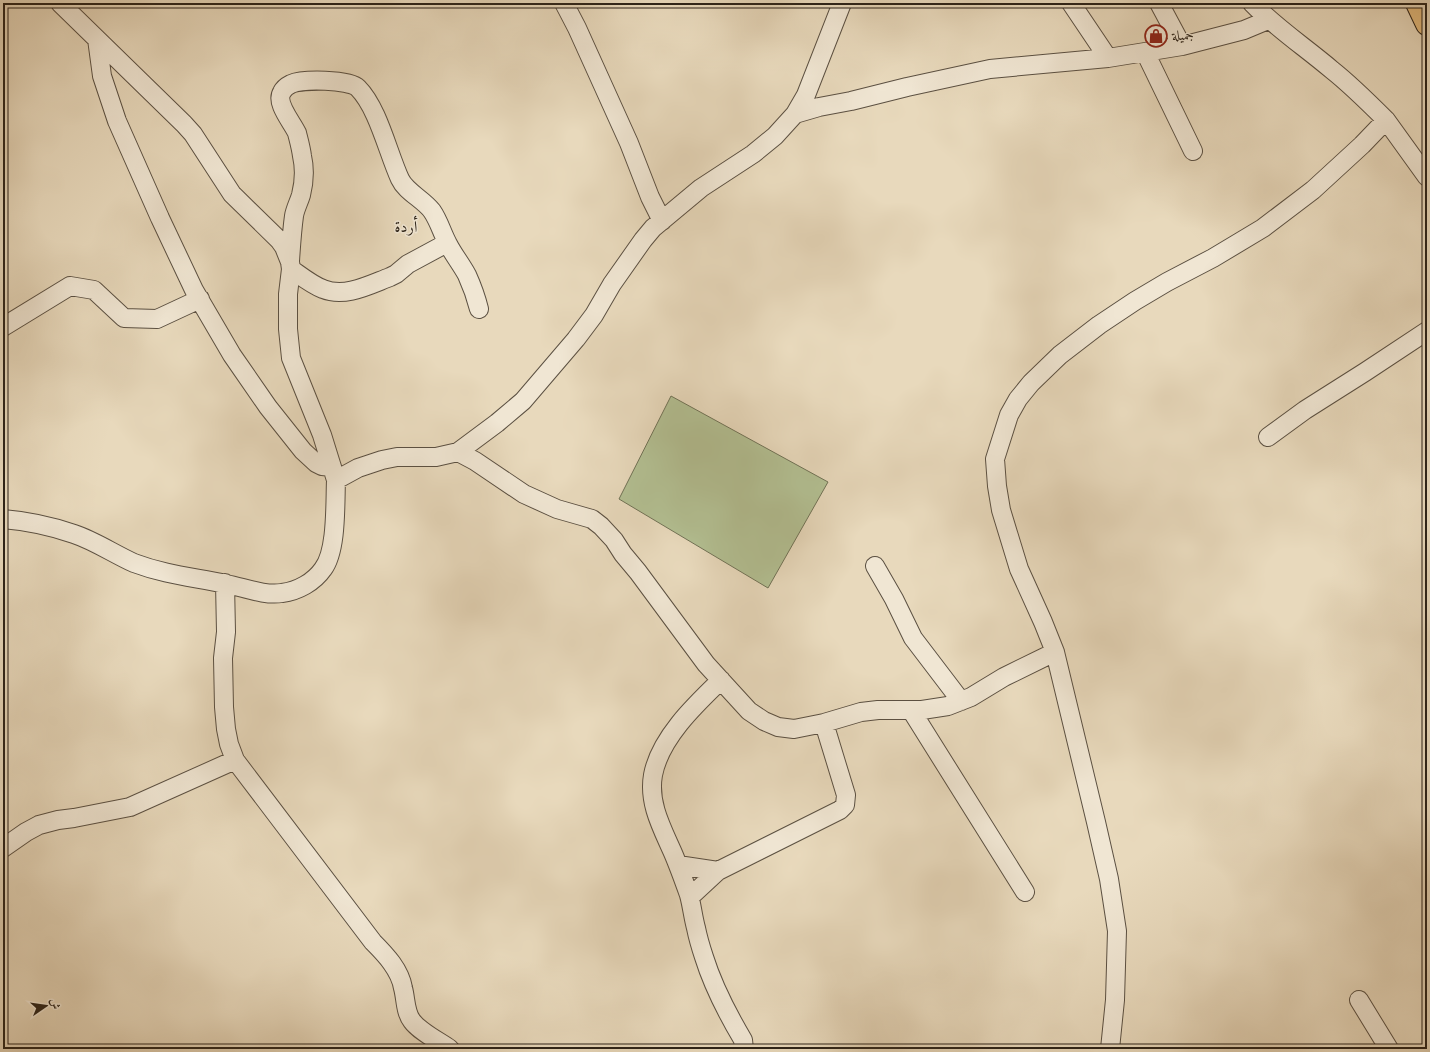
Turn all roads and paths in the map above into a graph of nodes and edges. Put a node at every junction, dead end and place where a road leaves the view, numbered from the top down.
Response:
1 (60, 3) edge
2 (564, 3) edge
3 (842, 3) edge
4 (1071, 3) edge
5 (1159, 3) edge
6 (1252, 3) edge
7 (1417, 3) edge
8 (1268, 20) junction
9 (1427, 24) edge
10 (97, 39) junction
11 (1182, 46) junction
12 (1145, 52) junction
13 (1108, 58) junction
14 (795, 114) junction
15 (1386, 120) junction
16 (1193, 151) dead end
17 (1427, 177) edge
18 (662, 220) junction
19 (447, 243) junction
20 (291, 265) junction
21 (200, 299) junction
22 (479, 309) dead end
23 (3, 327) edge
24 (1427, 330) edge
25 (1268, 438) dead end
26 (458, 452) junction
27 (334, 474) junction
28 (3, 518) edge
29 (875, 566) dead end
30 (225, 583) junction
31 (1055, 652) junction
32 (721, 680) junction
33 (961, 701) junction
34 (911, 710) junction
35 (824, 723) junction
36 (235, 760) junction
37 (3, 848) edge
38 (678, 865) junction
39 (718, 871) junction
40 (1025, 892) dead end
41 (690, 897) junction
42 (1359, 1000) dead end
43 (450, 1049) edge
44 (744, 1049) edge
45 (1110, 1049) edge
46 (1389, 1049) edge

1 - 10 street
2 - 18 street
3 - 14 street
4 - 13 street
5 - 11 street
6 - 8 street
7 - 9 main road
8 - 11 street
8 - 15 street
10 - 20 street
10 - 21 street
11 - 12 street
12 - 13 street
12 - 16 street
13 - 14 street
14 - 18 street
15 - 17 street
15 - 31 street
18 - 26 street
19 - 20 street
19 - 20 street
19 - 22 street
20 - 27 street
21 - 23 street
21 - 27 street
24 - 25 street
26 - 27 street
26 - 32 street
27 - 30 street
28 - 30 street
29 - 33 street
30 - 36 street
31 - 33 street
31 - 45 street
32 - 35 street
32 - 38 street
33 - 34 street
34 - 35 street
34 - 40 street
35 - 39 street
36 - 37 street
36 - 43 street
38 - 39 street
38 - 41 street
39 - 41 street
41 - 44 street
42 - 46 street

